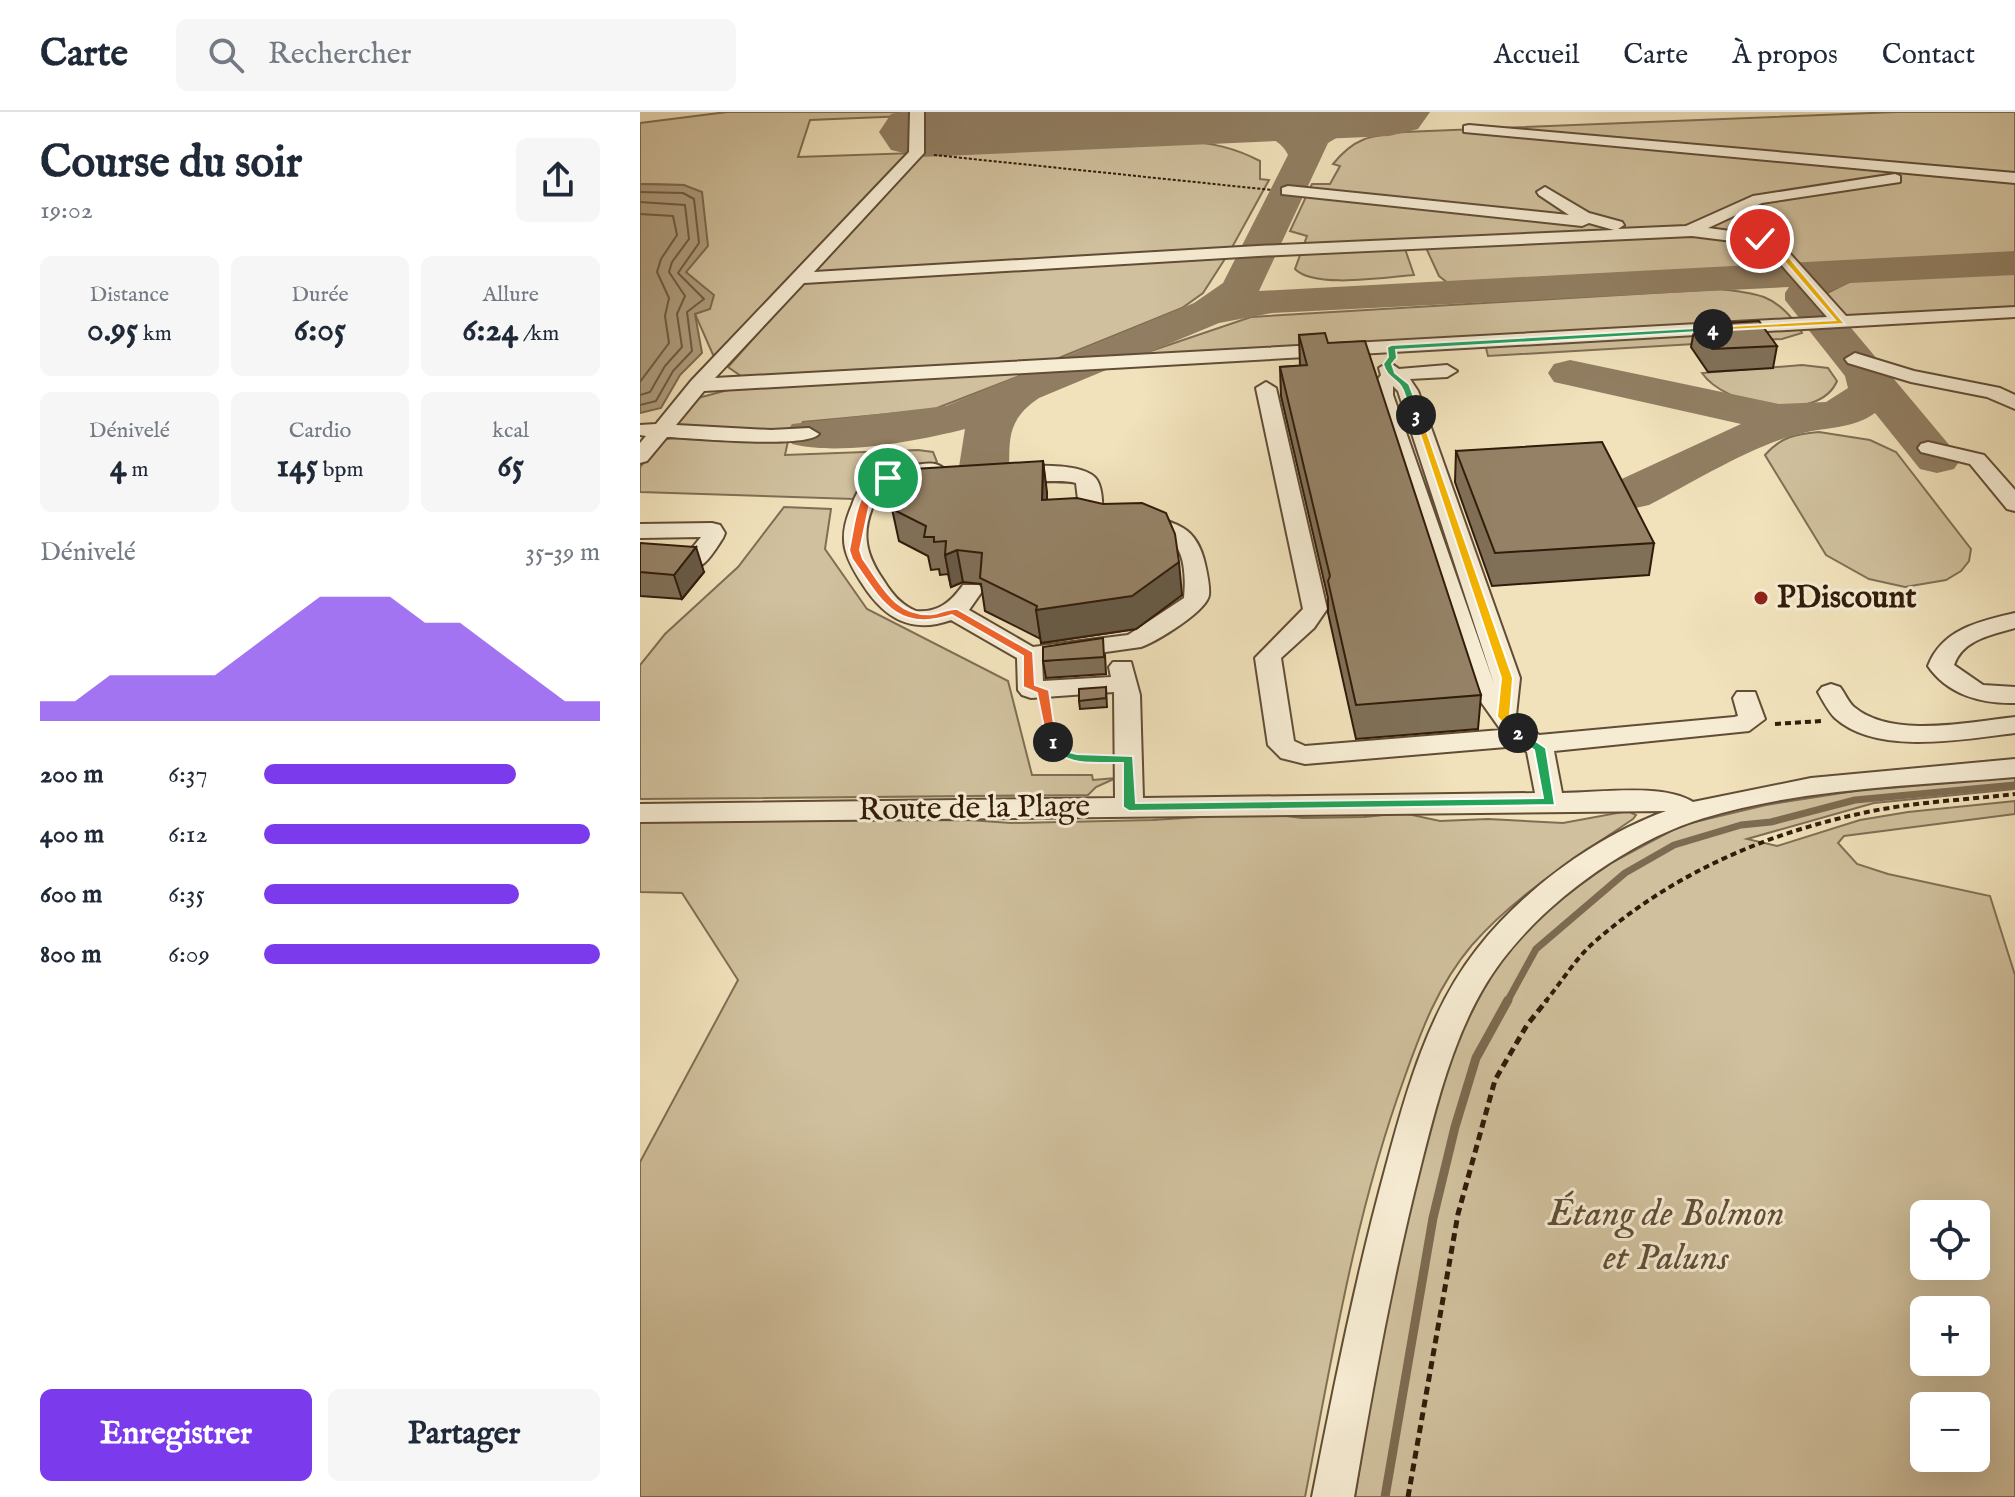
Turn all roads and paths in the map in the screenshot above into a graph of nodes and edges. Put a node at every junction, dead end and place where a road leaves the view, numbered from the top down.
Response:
1 (917, 112) edge
2 (1469, 129) dead end
3 (916, 153) junction
4 (2015, 166) edge
5 (1946, 172) junction
6 (2015, 178) edge
7 (1288, 191) joint
8 (1545, 192) dead end
9 (1603, 223) junction
10 (1692, 231) junction
11 (799, 278) junction
12 (2015, 312) edge
13 (1842, 322) junction
14 (1855, 359) dead end
15 (1390, 362) junction
16 (1447, 371) dead end
17 (698, 385) junction
18 (1266, 388) dead end
19 (2015, 403) edge
20 (650, 430) edge
21 (809, 434) dead end
22 (1928, 448) dead end
23 (640, 457) edge
24 (957, 471) edge
25 (981, 473) edge
26 (2015, 504) edge
27 (640, 531) edge
28 (691, 564) edge
29 (971, 590) dead end
30 (953, 611) junction
31 (2015, 620) edge
32 (1120, 646) junction
33 (1029, 655) junction
34 (1124, 684) junction
35 (1043, 690) junction
36 (1831, 692) dead end
37 (2015, 695) edge
38 (1747, 710) joint
39 (1854, 719) junction
40 (2015, 725) edge
41 (1529, 740) junction
42 (1129, 759) junction
43 (2015, 768) edge
44 (2015, 794) edge
45 (1550, 802) junction
46 (1129, 807) junction
47 (640, 813) edge
48 (1689, 813) junction
49 (1333, 1497) edge
50 (1408, 1497) edge

1 - 3 street
2 - 5 street
3 - 7 path
3 - 11 street
4 - 5 street
5 - 6 street
5 - 10 street
7 - 9 street
8 - 9 street
9 - 10 street
10 - 11 street
10 - 13 street
11 - 17 street
12 - 13 street
13 - 15 street
14 - 19 street
15 - 16 street
15 - 17 street
15 - 41 street
17 - 20 street
18 - 41 street
20 - 21 street
20 - 23 street
22 - 26 street
24 - 30 street
25 - 32 street
27 - 28 street
29 - 30 street
30 - 33 street
31 - 37 street
32 - 33 street
32 - 34 street
33 - 35 street
34 - 35 street
34 - 42 street
35 - 42 path
36 - 39 street
38 - 39 path
38 - 41 street
39 - 40 street
41 - 45 street
42 - 46 street
43 - 48 street, Route de la Plage
44 - 50 path
45 - 46 street, Route de la Plage
45 - 48 street, Route de la Plage
46 - 47 street, Route de la Plage
48 - 49 street, Route de la Plage

